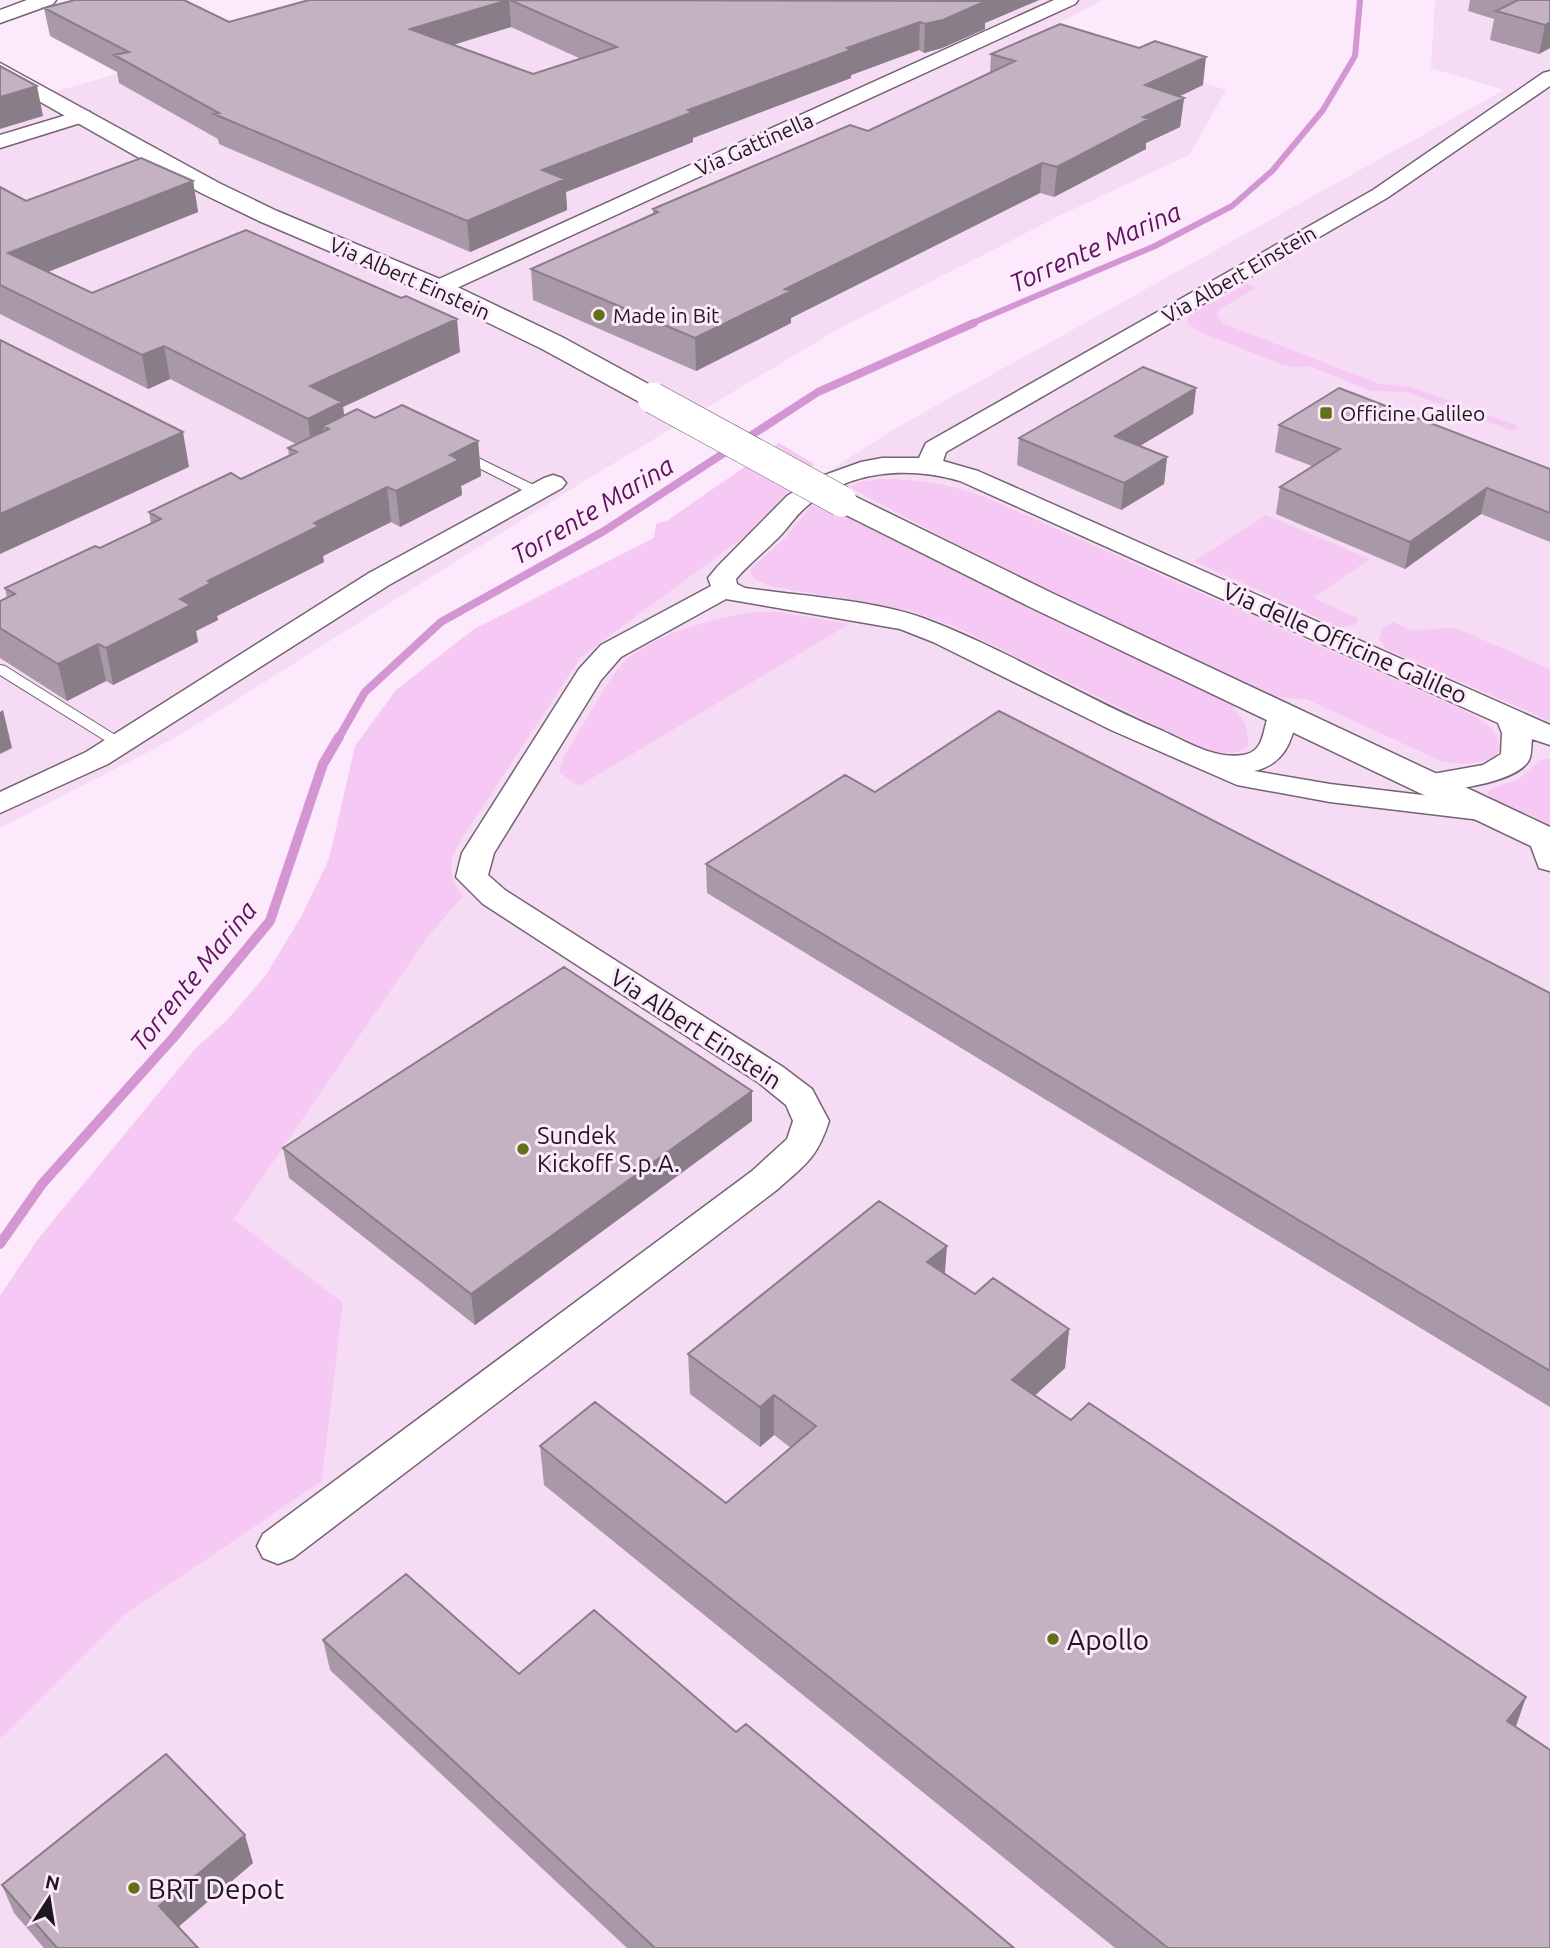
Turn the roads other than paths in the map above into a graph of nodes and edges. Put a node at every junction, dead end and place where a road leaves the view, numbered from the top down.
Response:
1 (1069, 0) edge
2 (40, 1) edge
3 (0, 7) edge
4 (0, 16) edge
5 (0, 70) edge
6 (1550, 77) edge
7 (83, 116) junction
8 (0, 142) edge
9 (438, 288) junction
10 (447, 446) edge
11 (929, 464) junction
12 (545, 488) joint
13 (724, 589) junction
14 (0, 669) edge
15 (1282, 715) junction
16 (1509, 717) junction
17 (1550, 736) edge
18 (120, 743) junction
19 (1208, 764) junction
20 (1427, 783) junction
21 (0, 804) edge
22 (1489, 812) junction
23 (1548, 847) edge
24 (278, 1546) dead end

1 - 9 street, Via Gattinella
2 - 3 street
2 - 4 street
5 - 7 street, Via Albert Einstein
6 - 11 street, Via Albert Einstein
7 - 8 street
7 - 9 street, Via Albert Einstein
9 - 15 street, Via Albert Einstein, bridge
10 - 12 lane
11 - 13 street
11 - 16 street, Via delle Officine Galileo
12 - 18 street
13 - 19 street, Via Albert Einstein
13 - 24 street, Via Albert Einstein
14 - 18 lane
15 - 19 street, Via Albert Einstein
15 - 20 street, Via Albert Einstein
16 - 17 street, Via delle Officine Galileo
16 - 20 street
18 - 21 street
19 - 22 street, Via Albert Einstein
20 - 22 street, Via Albert Einstein
22 - 23 street, Via Albert Einstein

